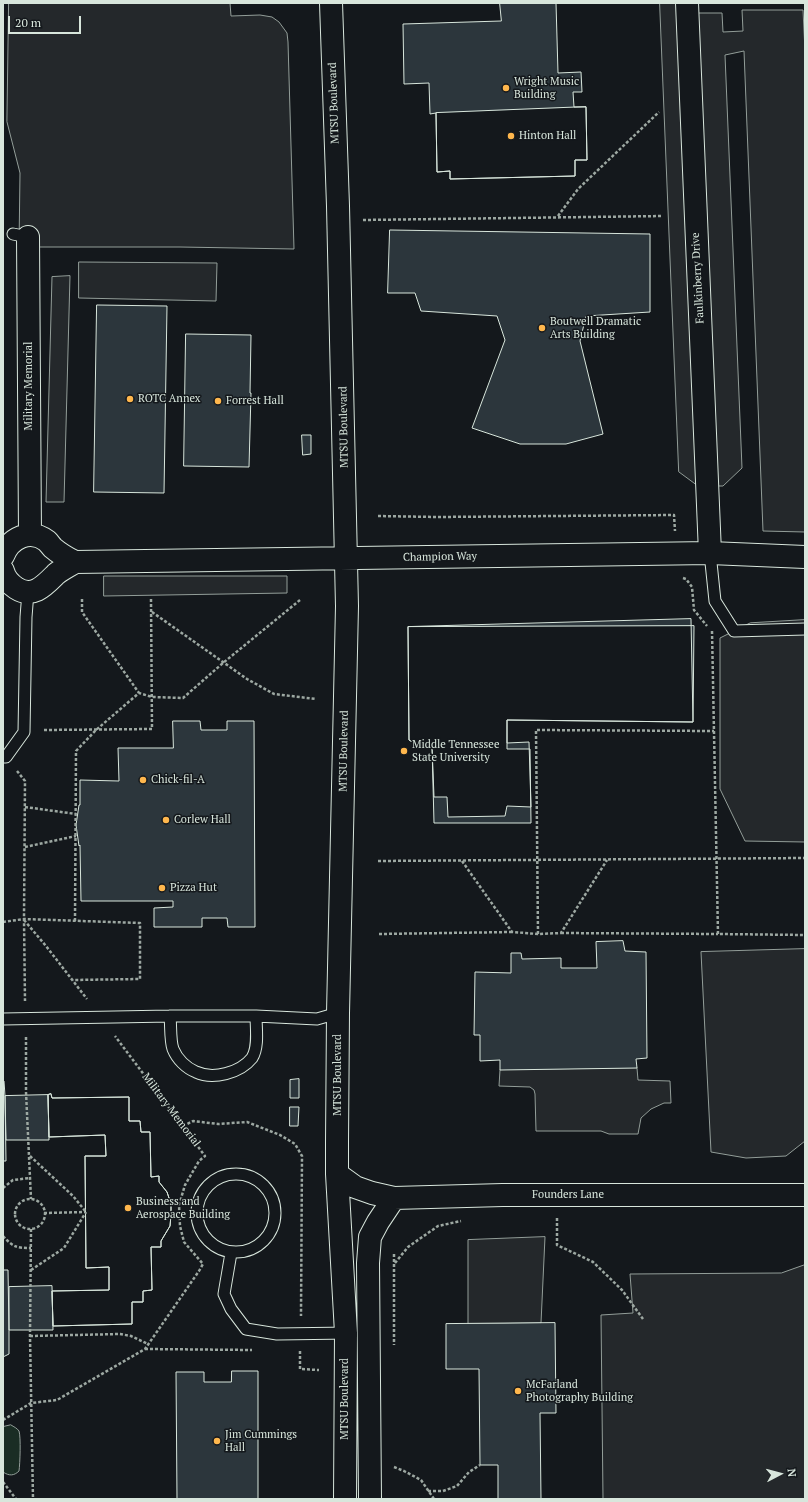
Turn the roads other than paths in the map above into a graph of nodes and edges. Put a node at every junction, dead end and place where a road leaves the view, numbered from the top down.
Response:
1 (330, 3) edge
2 (687, 3) edge
3 (21, 236) dead end
4 (30, 535) junction
5 (710, 552) junction
6 (3, 556) edge
7 (805, 557) edge
8 (347, 558) junction
9 (75, 562) junction
10 (3, 571) edge
11 (28, 592) junction
12 (805, 629) edge
13 (3, 757) edge
14 (338, 1013) junction
15 (170, 1016) junction
16 (256, 1016) junction
17 (3, 1019) edge
18 (338, 1174) junction
19 (805, 1195) edge
20 (394, 1198) junction
21 (231, 1252) junction
22 (369, 1332) junction
23 (346, 1333) junction
24 (345, 1499) edge
25 (370, 1499) edge

1 - 8 street, MTSU Boulevard
2 - 5 street, Faulkinberry Drive
3 - 4 street, Military Memorial
4 - 6 street
4 - 9 street
5 - 7 street, Champion Way
5 - 8 street, Champion Way
5 - 12 lane
8 - 9 street, Champion Way
8 - 14 street, MTSU Boulevard
9 - 11 street
10 - 11 street
11 - 13 lane
14 - 16 lane
14 - 18 street, MTSU Boulevard
15 - 16 lane
15 - 16 lane
15 - 17 lane
18 - 20 street, Founders Lane
18 - 23 street, MTSU Boulevard
19 - 20 street, Founders Lane
20 - 22 street
21 - 21 lane
21 - 23 lane
22 - 23 lane
22 - 25 street
23 - 24 street, MTSU Boulevard

